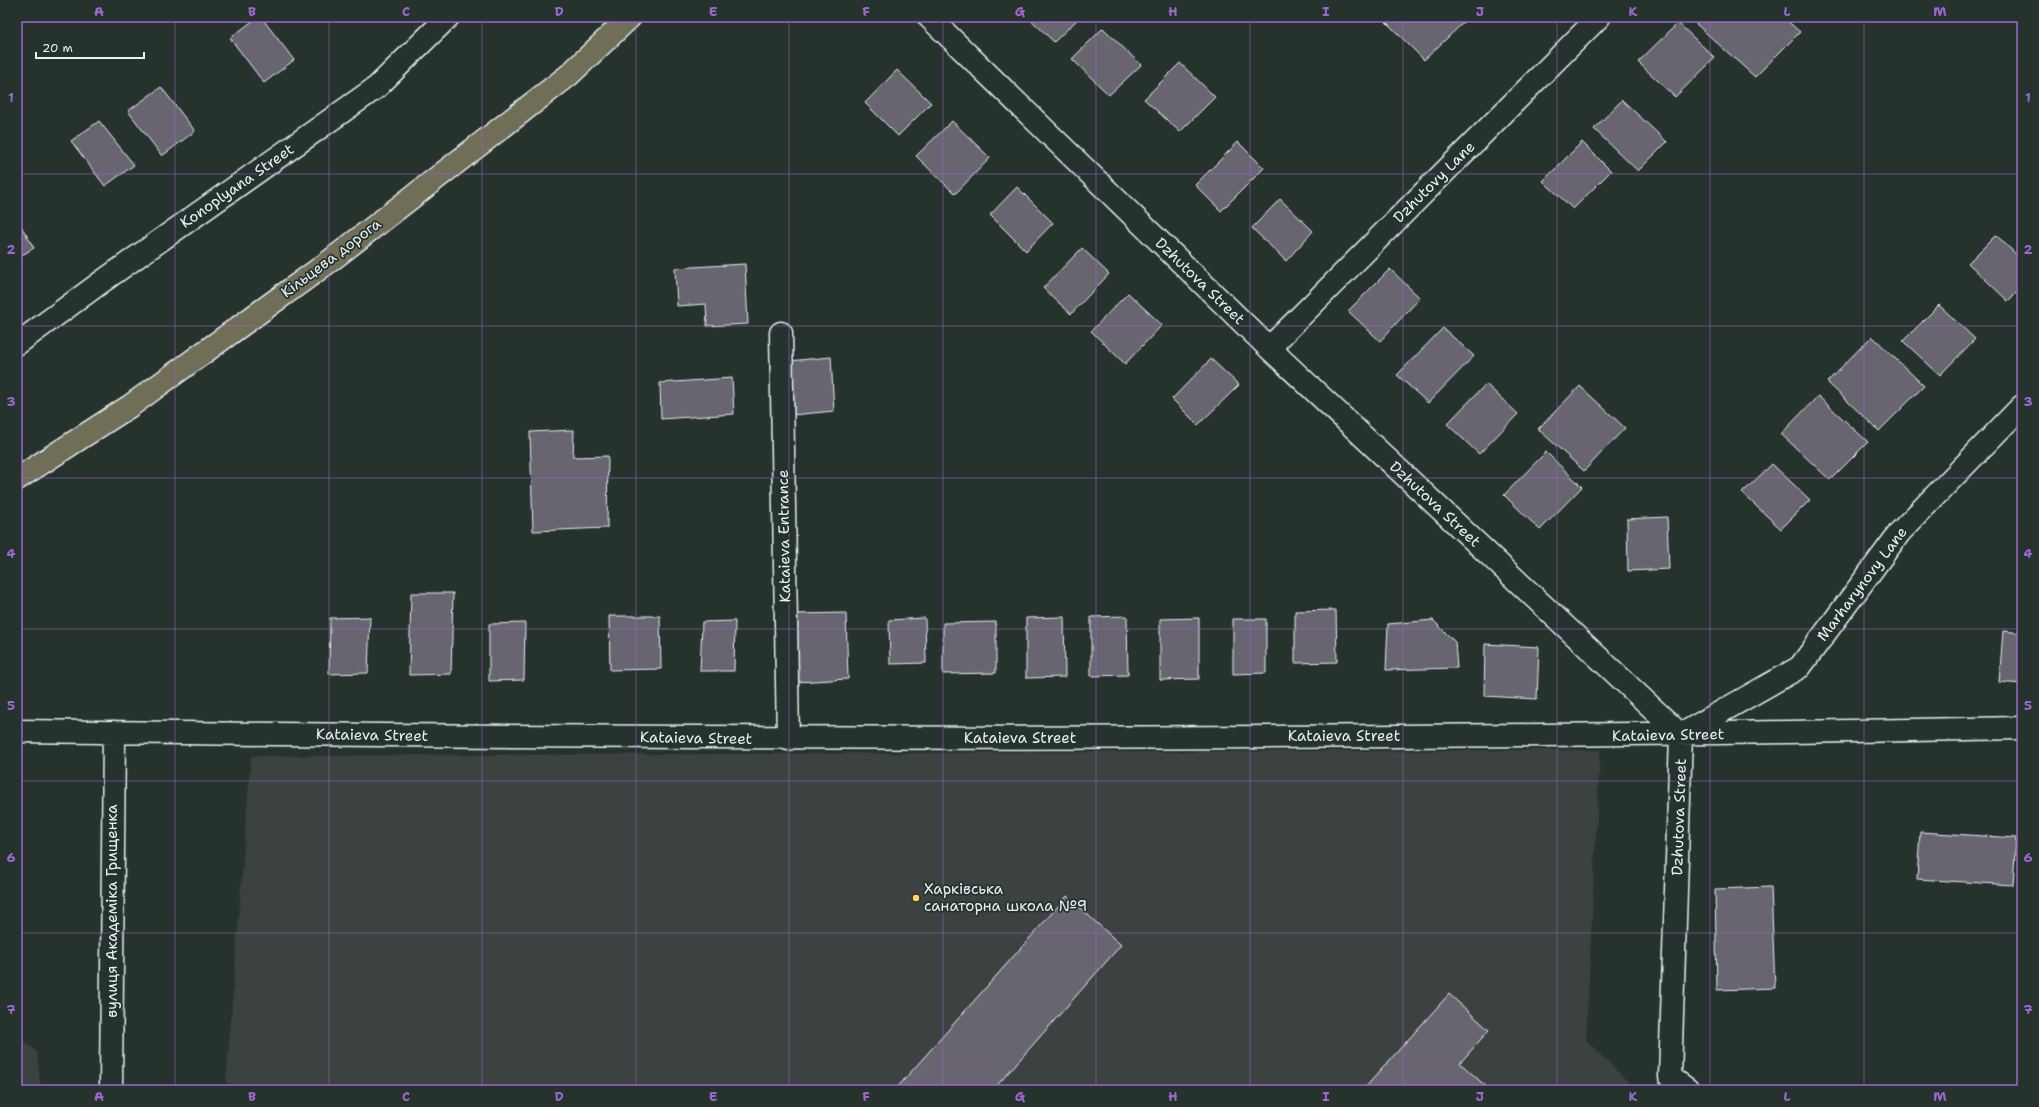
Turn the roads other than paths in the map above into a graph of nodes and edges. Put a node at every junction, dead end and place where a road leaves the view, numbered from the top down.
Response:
1 (448, 17) edge
2 (630, 17) edge
3 (929, 17) edge
4 (1599, 17) edge
5 (781, 333) dead end
6 (17, 344) edge
7 (1269, 348) junction
8 (2022, 406) edge
9 (17, 479) edge
10 (2022, 728) edge
11 (17, 731) edge
12 (114, 732) junction
13 (1682, 735) junction
14 (788, 739) junction
15 (111, 1090) edge
16 (1688, 1090) edge

1 - 6 street, Konoplyana Street
2 - 9 highway, Кільцева дорога
3 - 7 street, Dzhutova Street
4 - 7 street, Dzhutovy Lane
5 - 14 street, Kataieva Entrance
7 - 13 street, Dzhutova Street
8 - 13 street, Marharynovy Lane
10 - 13 street, Kataieva Street
11 - 12 street, Kataieva Street
12 - 14 street, Kataieva Street
12 - 15 street, вулиця Академіка Грищенка
13 - 14 street, Kataieva Street
13 - 16 street, Dzhutova Street

